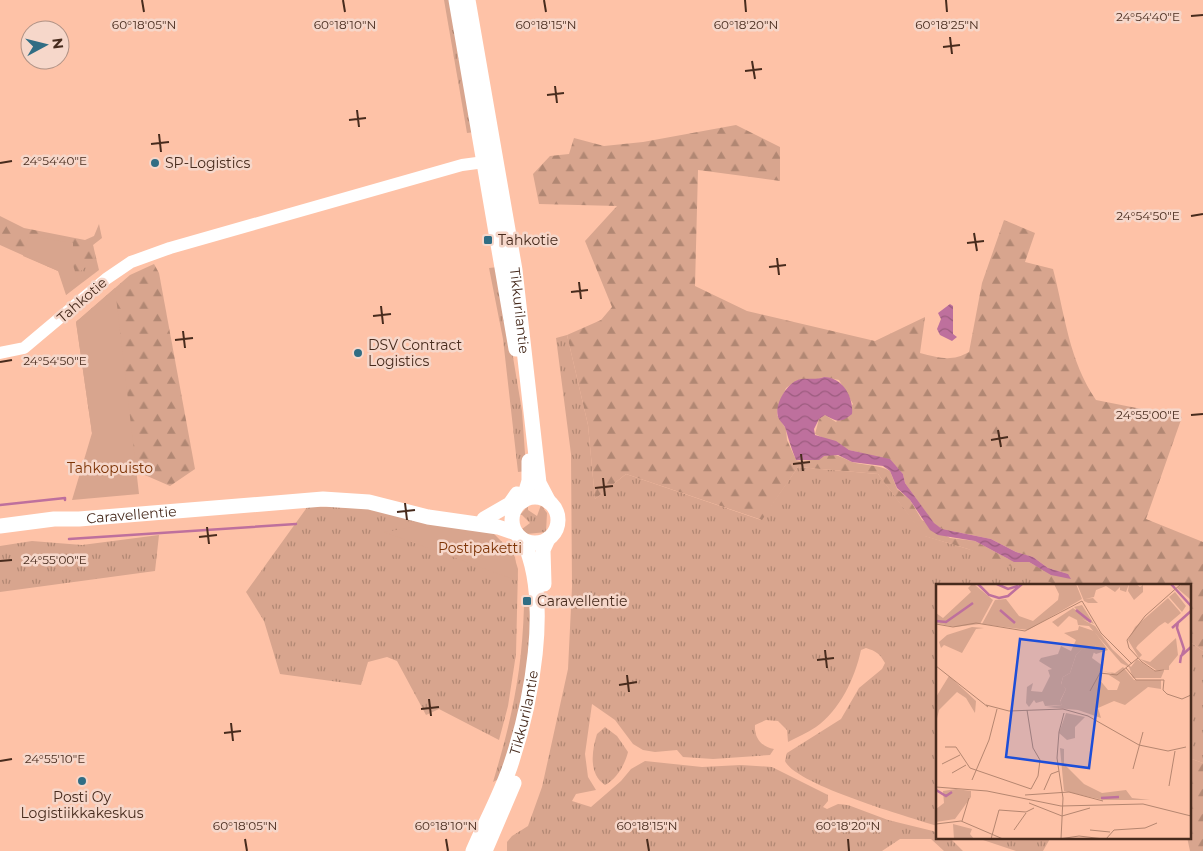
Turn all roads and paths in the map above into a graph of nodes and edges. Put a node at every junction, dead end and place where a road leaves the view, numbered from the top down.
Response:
1 (456, 0) edge
2 (468, 0) edge
3 (490, 161) junction
4 (0, 353) edge
5 (530, 471) junction
6 (549, 502) junction
7 (519, 506) junction
8 (484, 519) junction
9 (79, 520) junction
10 (452, 521) junction
11 (0, 526) edge
12 (0, 534) edge
13 (520, 537) junction
14 (548, 539) junction
15 (473, 851) edge
16 (486, 851) edge

1 - 3 main road, Tikkurilantie
2 - 3 main road, Tikkurilantie
3 - 4 street, Tahkotie
3 - 5 main road, Tikkurilantie
3 - 6 main road, Tikkurilantie
5 - 7 main road, Tikkurilantie
5 - 8 main road
6 - 7 main road
6 - 14 main road
7 - 8 main road, Caravellentie
7 - 13 main road
8 - 10 main road, Caravellentie
9 - 10 main road, Caravellentie
9 - 11 main road, Caravellentie
9 - 12 main road, Caravellentie
10 - 13 main road, Caravellentie
13 - 14 main road
13 - 15 main road, Tikkurilantie
14 - 16 main road, Tikkurilantie

